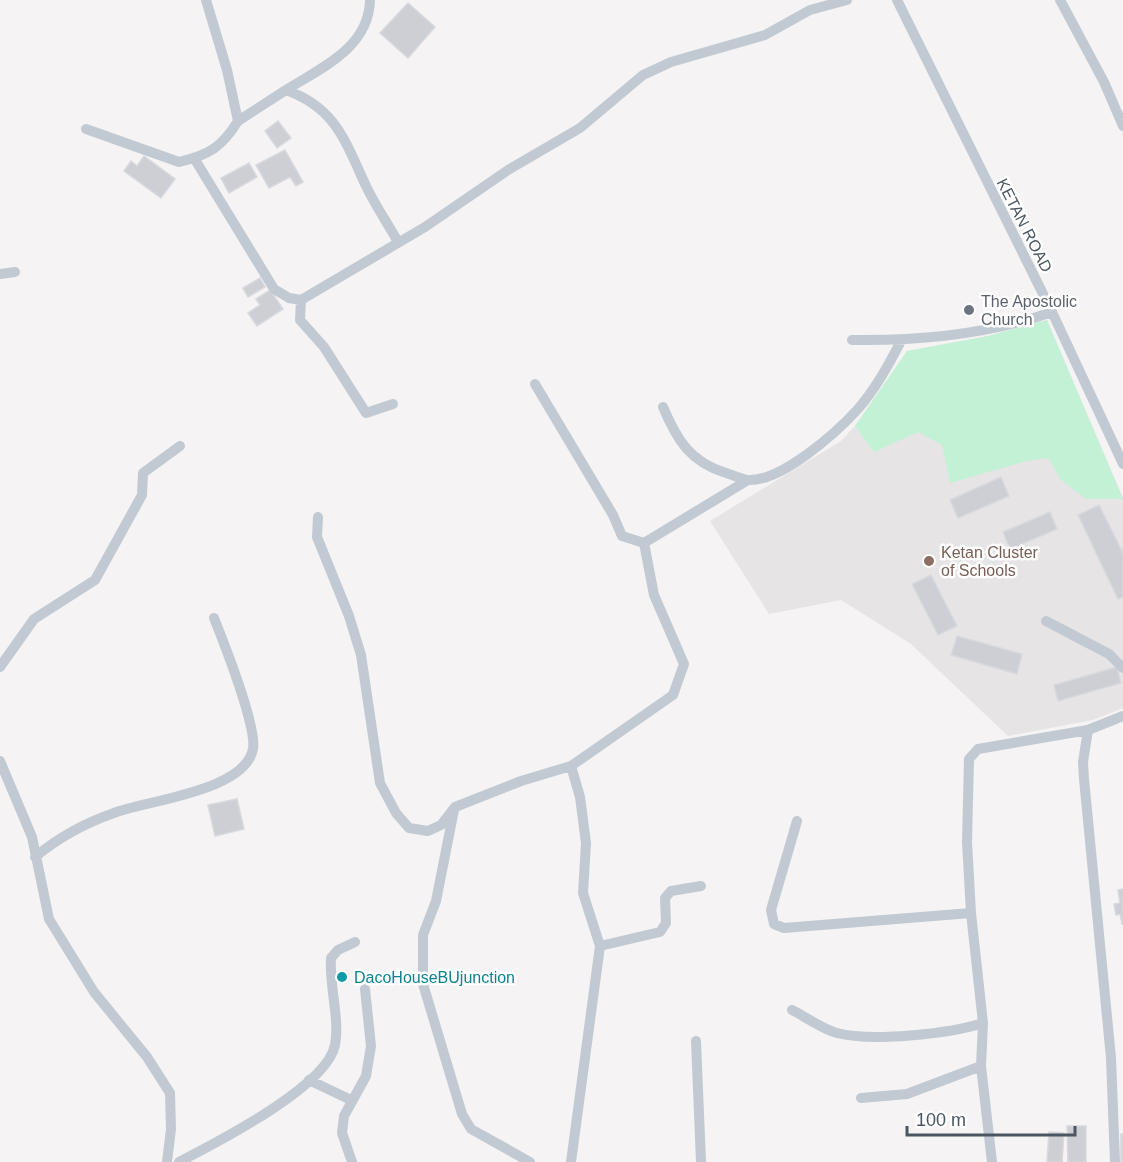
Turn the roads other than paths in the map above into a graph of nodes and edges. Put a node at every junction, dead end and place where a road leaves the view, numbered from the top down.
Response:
1 (206, 0) edge
2 (370, 0) edge
3 (846, 0) edge
4 (897, 0) edge
5 (1060, 0) edge
6 (285, 90) junction
7 (238, 121) junction
8 (1123, 126) edge
9 (86, 129) dead end
10 (194, 158) junction
11 (398, 242) junction
12 (15, 272) dead end
13 (0, 274) edge
14 (300, 300) junction
15 (1052, 312) junction
16 (852, 339) dead end
17 (901, 340) junction
18 (535, 384) dead end
19 (393, 404) dead end
20 (663, 407) dead end
21 (180, 446) dead end
22 (1123, 464) edge
23 (748, 480) junction
24 (318, 517) dead end
25 (644, 543) junction
26 (214, 618) dead end
27 (1046, 621) dead end
28 (0, 667) edge
29 (1123, 668) edge
30 (1123, 716) edge
31 (1088, 729) junction
32 (0, 761) edge
33 (571, 766) junction
34 (455, 807) junction
35 (797, 821) dead end
36 (35, 857) junction
37 (701, 886) dead end
38 (971, 913) junction
39 (355, 942) dead end
40 (600, 946) junction
41 (365, 989) dead end
42 (792, 1010) dead end
43 (983, 1023) junction
44 (696, 1041) dead end
45 (981, 1066) junction
46 (309, 1080) junction
47 (861, 1098) dead end
48 (351, 1100) junction
49 (167, 1162) edge
50 (179, 1162) edge
51 (352, 1162) edge
52 (530, 1162) edge
53 (571, 1162) edge
54 (701, 1162) edge
55 (992, 1162) edge
56 (1115, 1162) edge

1 - 7 street
2 - 6 street
3 - 11 street
4 - 15 street, KETAN ROAD
5 - 8 street
6 - 7 street
6 - 11 street
7 - 10 street
9 - 10 street
10 - 14 street
11 - 14 street
12 - 13 street
14 - 19 street
15 - 17 street
15 - 22 street, KETAN ROAD
16 - 17 street
17 - 23 street
18 - 25 street
20 - 23 street
21 - 28 street
23 - 25 street
24 - 34 street
25 - 33 street
26 - 36 street
27 - 29 street
30 - 31 street
31 - 38 street
31 - 56 street
32 - 36 street
33 - 34 street
33 - 40 street
34 - 52 street
35 - 38 street
36 - 49 street
37 - 40 street
38 - 43 street
39 - 46 street
40 - 53 street
41 - 48 street
42 - 43 street
43 - 45 street
44 - 54 street
45 - 47 street
45 - 55 street
46 - 48 street
46 - 50 street
48 - 51 street

